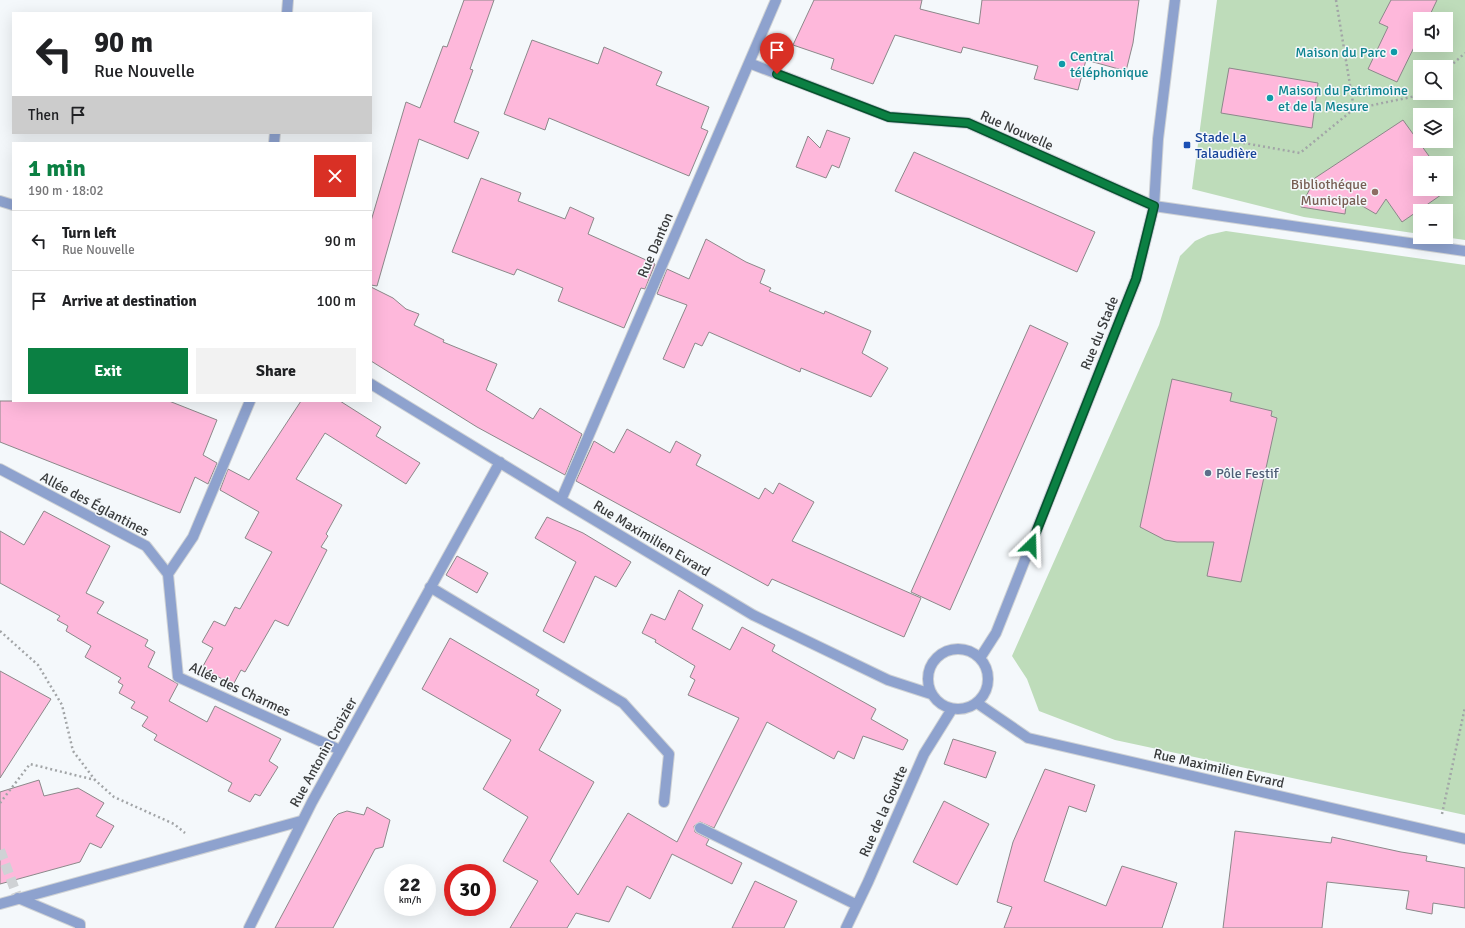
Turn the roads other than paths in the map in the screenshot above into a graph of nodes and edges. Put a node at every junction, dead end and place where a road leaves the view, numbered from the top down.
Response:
1 (288, 0) edge
2 (776, 0) edge
3 (1174, 0) edge
4 (287, 12) edge
5 (749, 63) junction
6 (0, 201) edge
7 (12, 205) edge
8 (1154, 206) junction
9 (1465, 251) edge
10 (372, 385) edge
11 (250, 402) edge
12 (500, 462) junction
13 (0, 468) edge
14 (561, 500) junction
15 (168, 574) junction
16 (430, 587) junction
17 (980, 658) junction
18 (931, 694) junction
19 (977, 703) junction
20 (952, 709) junction
21 (340, 750) junction
22 (664, 802) dead end
23 (301, 821) junction
24 (700, 828) dead end
25 (1465, 839) edge
26 (18, 898) junction
27 (0, 904) edge
28 (857, 905) junction
29 (80, 928) edge
30 (249, 928) edge
31 (846, 928) edge

1 - 4 street
2 - 5 street, Rue Danton
3 - 8 street, Rue du Stade
5 - 8 street, Rue Nouvelle
5 - 14 street, Rue Danton
6 - 7 street
8 - 9 street, Rue Nouvelle
8 - 17 street, Rue du Stade
10 - 12 street, Rue Maximilien Evrard
11 - 15 street
12 - 14 street, Rue Maximilien Evrard
12 - 16 street, Rue Antonin Croizier
13 - 15 street, Allée des Églantines
14 - 18 street, Rue Maximilien Evrard
15 - 21 street, Allée des Charmes
16 - 21 street, Rue Antonin Croizier
16 - 22 street
17 - 18 street
17 - 19 street
18 - 20 street, Rue Maximilien Evrard
19 - 20 street
19 - 25 street, Rue Maximilien Evrard
20 - 28 street, Rue de la Goutte
21 - 23 street, Rue Antonin Croizier
23 - 26 street, Rue Antonin Croizier
23 - 30 street
24 - 28 street
26 - 27 street, Rue Antonin Croizier
26 - 29 street
28 - 31 street, Rue de la Goutte

